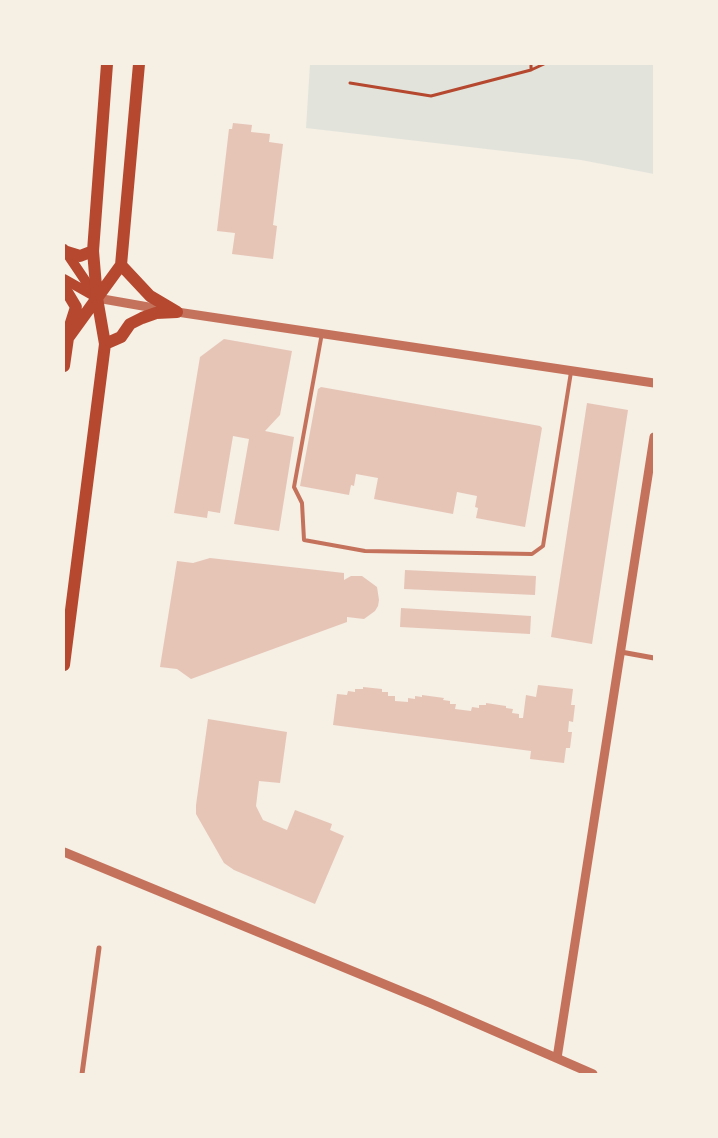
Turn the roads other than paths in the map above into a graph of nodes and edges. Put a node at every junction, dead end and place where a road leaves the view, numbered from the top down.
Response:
1 (107, 64) edge
2 (139, 64) edge
3 (65, 250) edge
4 (93, 251) junction
5 (121, 265) junction
6 (64, 279) edge
7 (64, 287) edge
8 (97, 298) junction
9 (177, 312) junction
10 (322, 333) junction
11 (68, 338) junction
12 (104, 344) junction
13 (64, 366) edge
14 (571, 370) junction
15 (654, 382) edge
16 (654, 437) edge
17 (621, 652) junction
18 (654, 658) edge
19 (64, 666) edge
20 (64, 852) edge
21 (99, 948) dead end
22 (557, 1058) junction
23 (82, 1074) edge
24 (593, 1074) edge

1 - 4 main road
2 - 5 main road
3 - 4 main road
3 - 8 main road
4 - 8 main road
5 - 8 main road
5 - 9 main road
6 - 8 main road
7 - 11 main road
8 - 9 street
8 - 11 main road
8 - 12 main road
9 - 10 street
9 - 12 main road
10 - 14 street
10 - 14 lane
11 - 13 main road
12 - 19 main road
14 - 15 street
16 - 17 street
17 - 18 street
17 - 22 street
20 - 22 street
21 - 23 street
22 - 24 street

